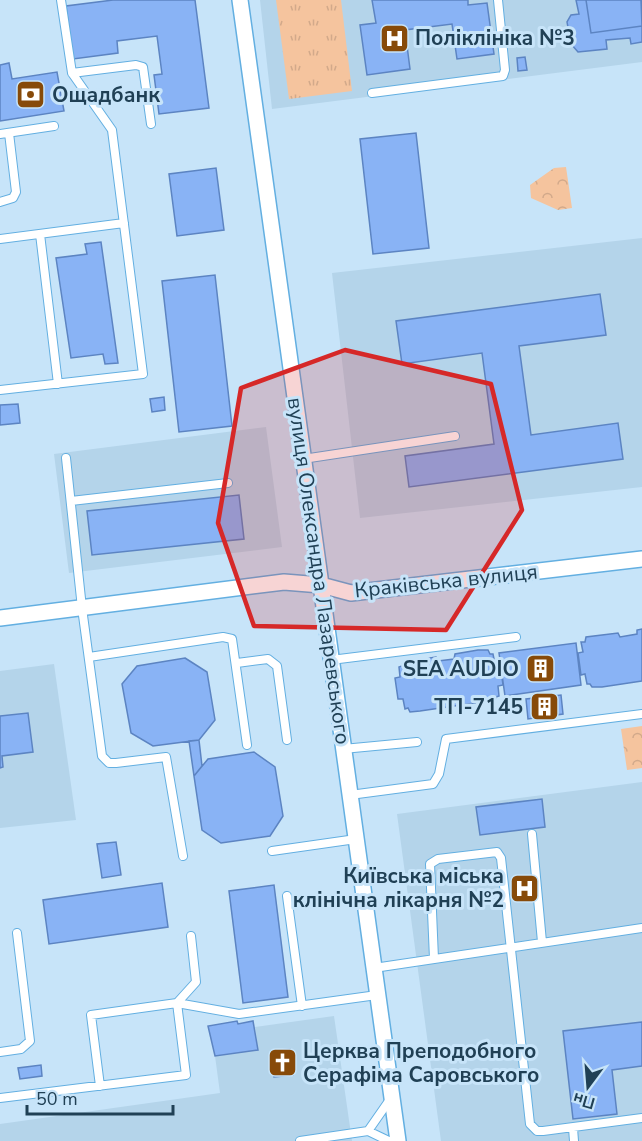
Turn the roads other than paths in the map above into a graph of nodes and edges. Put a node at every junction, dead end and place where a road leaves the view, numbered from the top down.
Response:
1 (61, 0) edge
2 (240, 0) edge
3 (498, 0) edge
4 (72, 73) junction
5 (372, 93) dead end
6 (151, 124) dead end
7 (54, 126) dead end
8 (9, 133) junction
9 (0, 134) edge
10 (0, 202) edge
11 (124, 223) junction
12 (40, 234) junction
13 (0, 239) edge
14 (58, 384) junction
15 (0, 389) edge
16 (455, 436) dead end
17 (66, 458) dead end
18 (303, 459) junction
19 (228, 483) dead end
20 (71, 501) junction
21 (642, 560) edge
22 (321, 585) junction
23 (82, 608) junction
24 (0, 618) edge
25 (516, 637) dead end
26 (89, 657) junction
27 (331, 660) junction
28 (237, 663) junction
29 (642, 714) edge
30 (287, 740) dead end
31 (417, 742) dead end
32 (247, 745) dead end
33 (343, 749) junction
34 (350, 795) junction
35 (532, 834) dead end
36 (356, 839) junction
37 (273, 851) dead end
38 (183, 856) dead end
39 (287, 896) dead end
40 (642, 928) edge
41 (16, 933) dead end
42 (191, 936) dead end
43 (542, 942) junction
44 (511, 946) junction
45 (434, 959) junction
46 (374, 968) junction
47 (377, 995) junction
48 (177, 1003) junction
49 (302, 1006) junction
50 (0, 1052) edge
51 (100, 1086) junction
52 (392, 1097) junction
53 (0, 1098) edge
54 (642, 1118) edge
55 (573, 1128) junction
56 (368, 1131) junction
57 (300, 1141) edge
58 (389, 1141) edge
59 (398, 1141) edge
60 (574, 1141) edge

1 - 4 lane
2 - 18 street, вулиця Олександра Лазаревського
3 - 5 lane
4 - 6 lane
4 - 11 lane
7 - 8 lane
8 - 9 lane
8 - 10 lane
11 - 12 lane
11 - 14 lane
12 - 13 lane
12 - 14 lane
14 - 15 lane
16 - 18 lane
17 - 20 lane
18 - 22 street, вулиця Олександра Лазаревського
19 - 20 lane
20 - 23 lane
21 - 22 street, Краківська вулиця
22 - 23 street, Краківська вулиця
22 - 27 street, вулиця Олександра Лазаревського
23 - 24 street, Краківська вулиця
23 - 26 lane
25 - 27 lane
26 - 28 lane
26 - 38 lane
27 - 33 street, вулиця Олександра Лазаревського
28 - 30 lane
28 - 32 lane
29 - 34 lane
31 - 33 lane
33 - 34 street, вулиця Олександра Лазаревського
34 - 36 street, вулиця Олександра Лазаревського
35 - 43 lane
36 - 37 lane
36 - 46 street, вулиця Олександра Лазаревського
39 - 49 lane
40 - 43 lane
41 - 50 lane
42 - 48 lane
43 - 44 lane
44 - 45 lane
44 - 45 lane
44 - 55 lane
45 - 46 lane
46 - 47 street, вулиця Олександра Лазаревського
47 - 49 lane
47 - 52 street, вулиця Олександра Лазаревського
48 - 49 lane
48 - 51 lane
48 - 51 lane
51 - 53 lane
52 - 56 lane
52 - 59 street, вулиця Олександра Лазаревського
54 - 55 lane
55 - 60 lane
56 - 57 lane
56 - 58 lane

